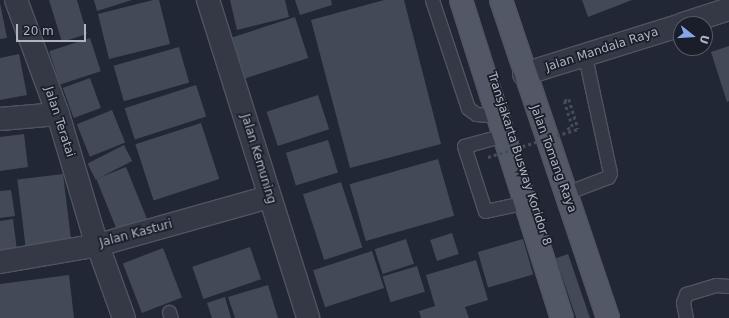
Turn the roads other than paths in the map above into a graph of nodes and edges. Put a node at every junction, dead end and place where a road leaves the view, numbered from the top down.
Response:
1 (16, 0) edge
2 (208, 0) edge
3 (432, 0) edge
4 (461, 0) edge
5 (468, 0) edge
6 (492, 0) edge
7 (501, 0) edge
8 (729, 9) edge
9 (707, 16) edge
10 (673, 27) edge
11 (585, 56) junction
12 (524, 74) junction
13 (496, 112) junction
14 (58, 114) junction
15 (0, 119) edge
16 (504, 135) junction
17 (566, 193) junction
18 (269, 197) junction
19 (524, 203) junction
20 (98, 245) junction
21 (0, 262) edge
22 (729, 286) edge
23 (124, 318) edge
24 (308, 318) edge
25 (562, 318) edge
26 (572, 318) edge
27 (597, 318) edge
28 (608, 318) edge
29 (686, 318) edge

1 - 14 street, Jalan Teratai
2 - 18 street, Jalan Kemuning
3 - 13 lane
4 - 13 main road
5 - 26 lane, Transjakarta Busway Koridor 8
6 - 27 lane, Transjakarta Busway Koridor 8
7 - 12 main road, Jalan Tomang Raya
8 - 9 street, Jalan Mandala Raya
10 - 11 street, Jalan Mandala Raya
11 - 12 street, Jalan Mandala Raya
11 - 17 lane
12 - 17 main road, Jalan Tomang Raya
13 - 16 main road
14 - 15 street
14 - 20 street, Jalan Teratai
16 - 19 main road
16 - 19 lane
17 - 28 main road, Jalan Tomang Raya
18 - 20 street, Jalan Kasturi
18 - 24 street, Jalan Kemuning
19 - 25 main road
20 - 21 street, Jalan Kasturi
20 - 23 street, Jalan Teratai
22 - 29 lane

